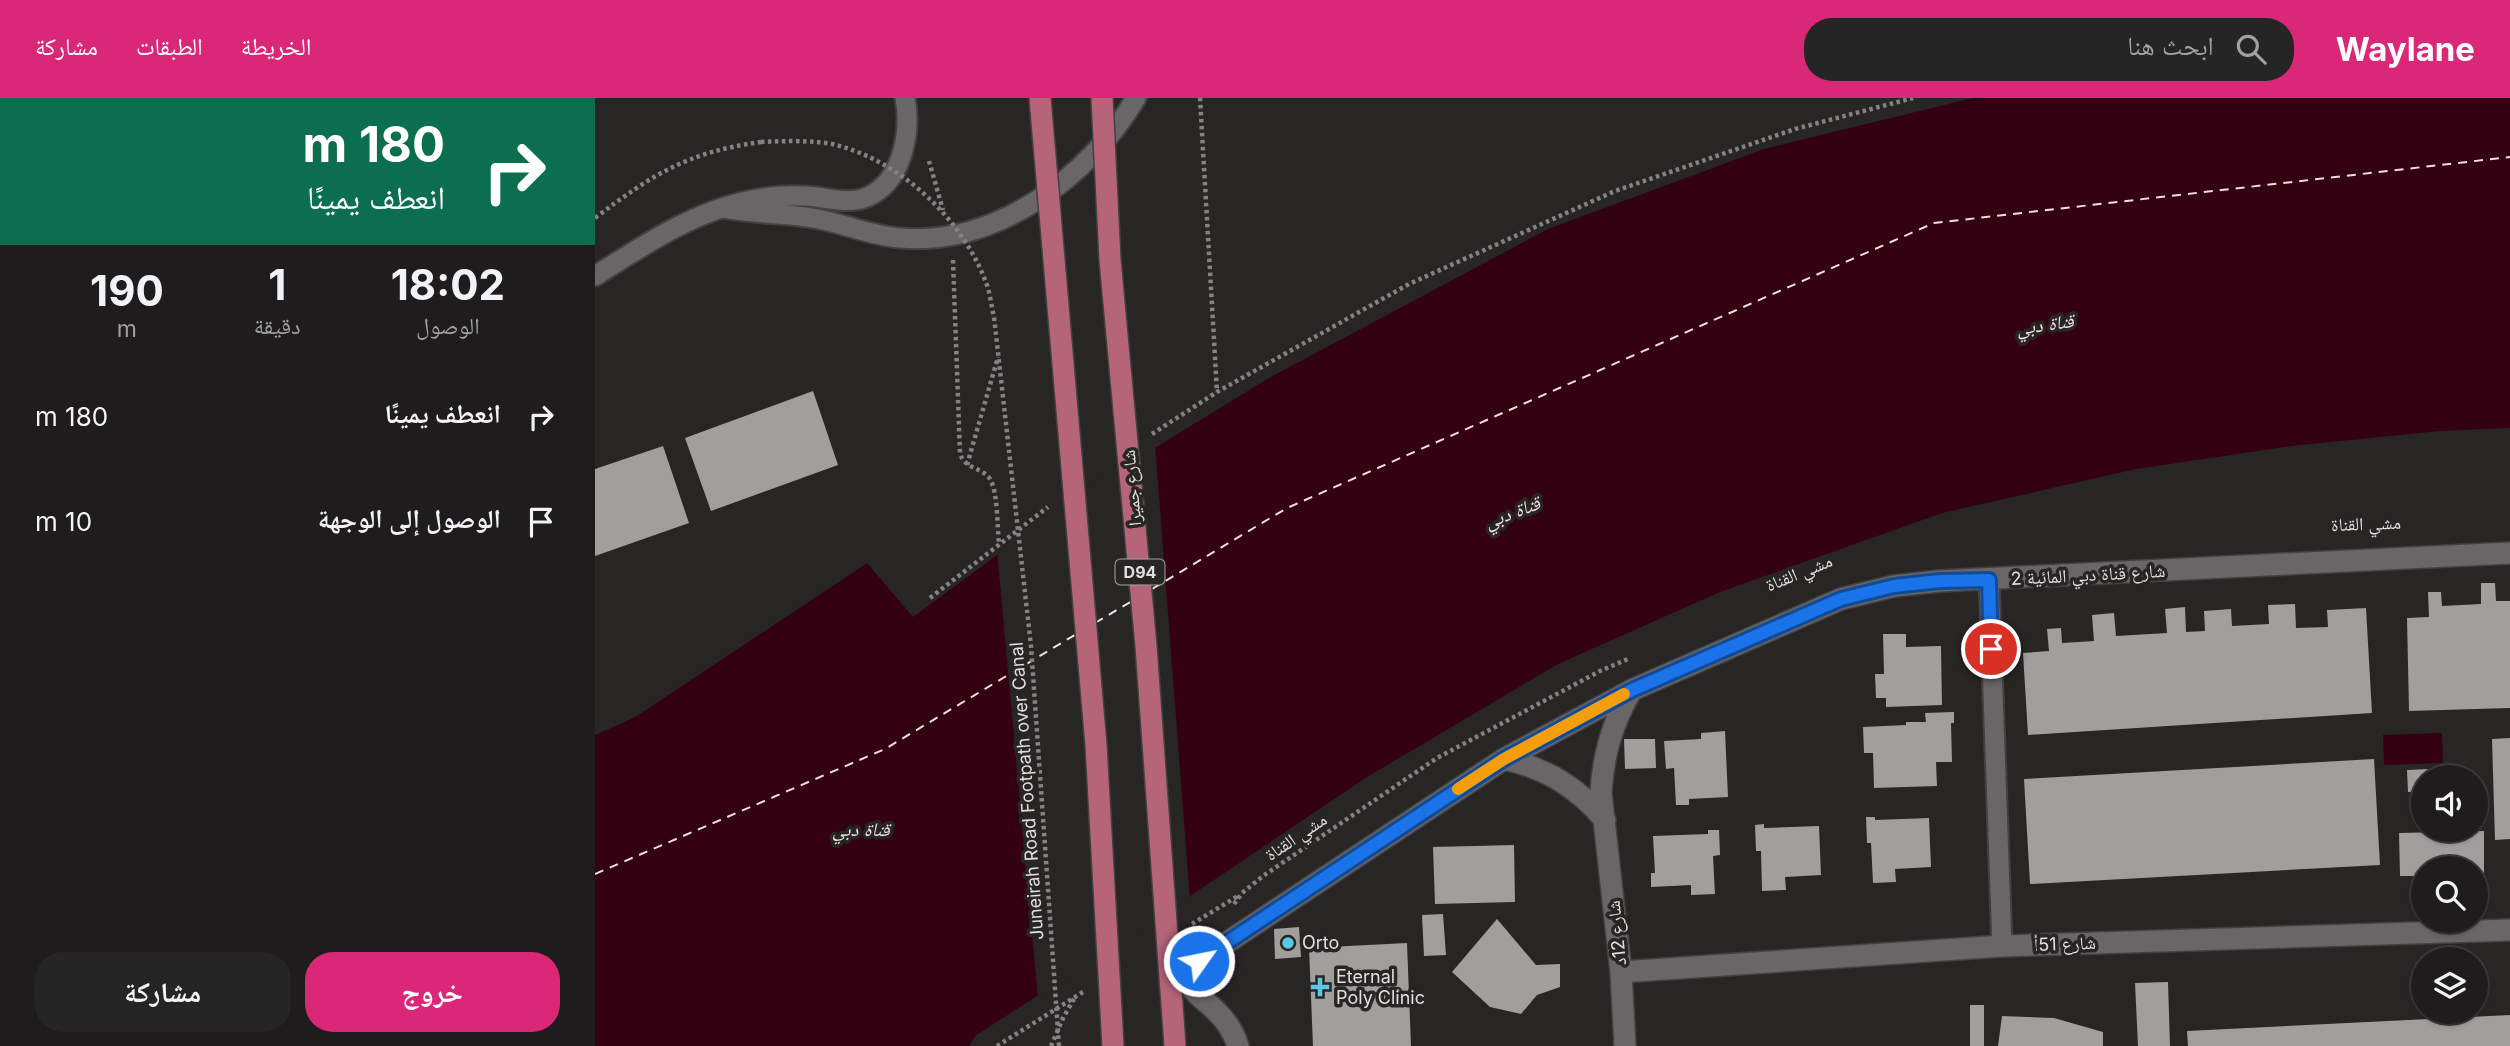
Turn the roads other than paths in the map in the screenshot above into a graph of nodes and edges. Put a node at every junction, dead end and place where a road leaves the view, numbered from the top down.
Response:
1 (905, 98) edge
2 (1040, 98) edge
3 (1102, 98) edge
4 (1136, 98) edge
5 (723, 208) junction
6 (595, 276) edge
7 (2510, 553) edge
8 (1989, 580) junction
9 (1632, 690) junction
10 (1504, 759) junction
11 (1605, 820) junction
12 (2510, 930) edge
13 (2002, 946) junction
14 (1621, 972) junction
15 (1113, 1046) edge
16 (1175, 1046) edge
17 (1238, 1046) edge
18 (1625, 1046) edge

1 - 5 lane
2 - 15 main road, bridge
3 - 16 main road, شارع جميرا / D94, bridge
4 - 5 lane
5 - 6 lane
7 - 8 street, شارع قناة دبي المائية 2
8 - 9 street, شارع قناة دبي المائية 2
8 - 13 lane
9 - 10 street, شارع قناة دبي المائية 2
9 - 11 street, شارع 12د
10 - 11 street
10 - 17 street, شارع قناة دبي المائية 2
11 - 14 street, شارع 12د
12 - 13 street, شارع 51أ
13 - 14 street, شارع 51أ
14 - 18 street, شارع 12د

